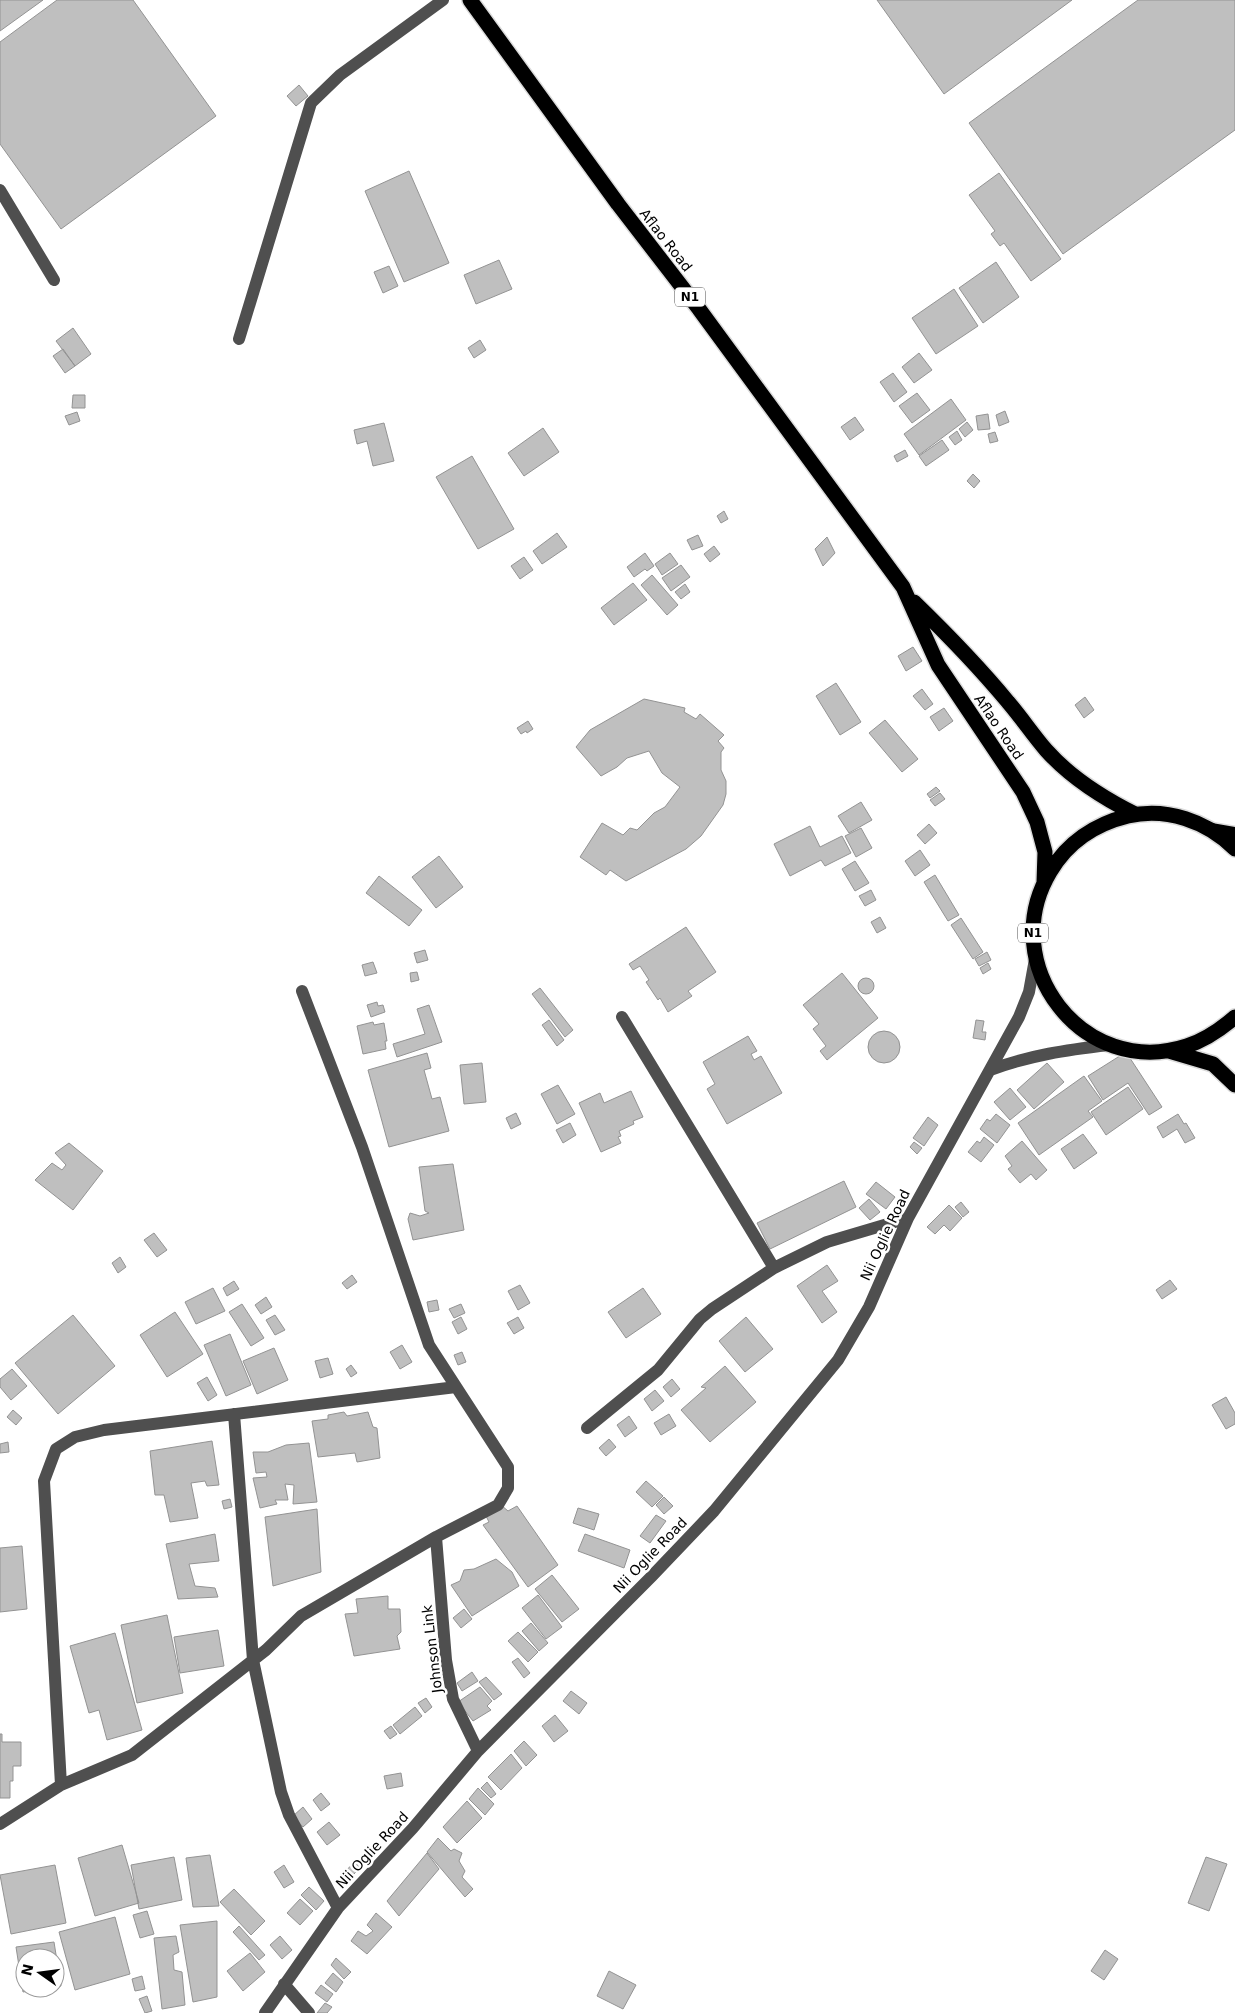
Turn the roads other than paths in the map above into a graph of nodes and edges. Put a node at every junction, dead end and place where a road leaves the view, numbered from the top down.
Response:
1 (443, 0) edge
2 (470, 0) edge
3 (0, 190) edge
4 (54, 280) dead end
5 (239, 339) dead end
6 (908, 595) junction
7 (1135, 814) junction
8 (1211, 829) junction
9 (1235, 833) edge
10 (1235, 849) edge
11 (1044, 882) junction
12 (1035, 959) junction
13 (302, 991) dead end
14 (622, 1017) dead end
15 (1235, 1017) edge
16 (1109, 1044) junction
17 (1167, 1051) junction
18 (990, 1070) junction
19 (1235, 1084) edge
20 (908, 1218) junction
21 (774, 1268) junction
22 (456, 1387) junction
23 (234, 1414) junction
24 (587, 1428) dead end
25 (436, 1537) junction
26 (253, 1660) junction
27 (478, 1751) junction
28 (61, 1784) junction
29 (0, 1824) edge
30 (338, 1908) junction
31 (284, 1984) junction
32 (264, 2013) edge
33 (309, 2013) edge

1 - 5 street
2 - 6 highway, Aflao Road / N1
3 - 4 street
6 - 7 highway, Aflao Road / N1
6 - 11 highway, Aflao Road / N1
7 - 8 highway, N1
7 - 11 highway, N1
8 - 9 main road
8 - 10 highway, N1
11 - 12 highway, N1
12 - 16 highway, N1
12 - 18 street, Nii Oglie Road
13 - 22 street
14 - 21 street
15 - 17 highway, N1
16 - 17 highway, N1
16 - 18 street
17 - 19 highway, N1
18 - 20 street, Nii Oglie Road
20 - 21 street
20 - 27 street, Nii Oglie Road
21 - 24 street
22 - 23 street
22 - 25 street
23 - 26 street
23 - 28 street
25 - 26 street
25 - 27 street, Johnson Link
26 - 28 street
26 - 30 street
27 - 30 street, Nii Oglie Road
28 - 29 street
30 - 31 street, Nii Oglie Road
31 - 32 street, Nii Oglie Road
31 - 33 street

